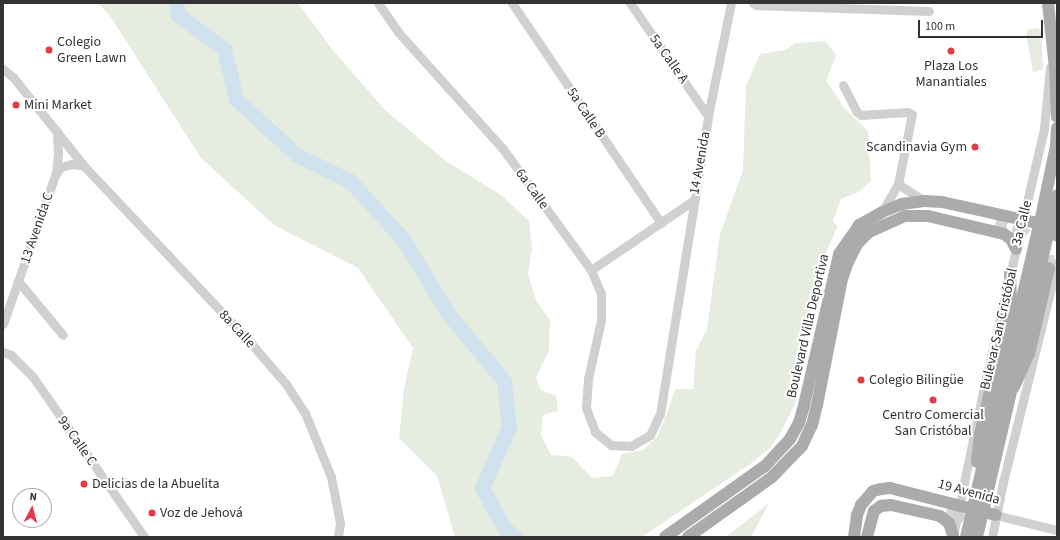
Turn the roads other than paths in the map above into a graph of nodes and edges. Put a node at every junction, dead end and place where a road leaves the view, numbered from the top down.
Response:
1 (378, 3) edge
2 (512, 3) edge
3 (630, 3) edge
4 (731, 3) edge
5 (753, 3) edge
6 (1048, 3) edge
7 (929, 11) dead end
8 (1052, 48) junction
9 (3, 69) edge
10 (842, 85) dead end
11 (708, 116) junction
12 (1057, 117) edge
13 (1057, 128) edge
14 (57, 131) junction
15 (84, 166) junction
16 (56, 173) junction
17 (898, 184) junction
18 (1030, 195) junction
19 (1057, 195) edge
20 (1057, 199) edge
21 (694, 200) junction
22 (919, 202) junction
23 (882, 212) junction
24 (1023, 219) junction
25 (996, 221) tunnel mouth
26 (661, 223) junction
27 (1057, 236) edge
28 (1016, 249) junction
29 (1053, 265) edge
30 (591, 270) junction
31 (1010, 272) junction
32 (18, 281) junction
33 (6, 303) edge
34 (830, 311) junction
35 (3, 324) edge
36 (63, 335) dead end
37 (3, 352) edge
38 (1010, 394) junction
39 (977, 422) junction
40 (1019, 422) junction
41 (977, 486) junction
42 (960, 504) junction
43 (947, 510) tunnel mouth
44 (996, 515) junction
45 (1057, 530) edge
46 (868, 532) edge
47 (855, 534) edge
48 (953, 536) edge
49 (144, 537) edge
50 (338, 537) edge
51 (665, 537) edge
52 (688, 537) edge
53 (966, 537) edge
54 (977, 537) edge
55 (992, 537) edge

1 - 30 street, 6a Calle
2 - 26 street, 5a Calle B
3 - 11 street, 5a Calle A
4 - 11 street, 14 Avenida
5 - 7 street
6 - 8 main road
8 - 12 main road
8 - 18 street, 3a Calle
9 - 14 street, 8a Calle
10 - 17 street
11 - 21 street, 14 Avenida
13 - 41 main road, Bulevar San Cristóbal, bridge
14 - 15 street, 8a Calle
14 - 16 street, 13 Avenida C
15 - 16 street
15 - 50 street, 8a Calle
16 - 32 street, 13 Avenida C
17 - 22 street
17 - 23 street
18 - 20 street
18 - 24 street, 3a Calle
19 - 38 main road, Bulevar San Cristóbal, bridge
21 - 26 street, 14 Avenida
21 - 30 street, 6a Calle
22 - 23 main road, Boulevard Villa Deportiva
22 - 24 main road, Boulevard Villa Deportiva
22 - 25 main road
23 - 34 main road, Boulevard Villa Deportiva
24 - 27 main road, Boulevard Villa Deportiva
24 - 28 street, 3a Calle
26 - 30 street, 14 Avenida
28 - 31 street, 3a Calle
28 - 34 main road, Boulevard Villa Deportiva
29 - 38 main road, bridge
29 - 40 street
31 - 39 street, 3a Calle
31 - 41 main road, bridge
32 - 33 street, 13 Avenida C
32 - 36 street
33 - 35 street, 13 Avenida C
34 - 51 main road, Boulevard Villa Deportiva
34 - 52 main road, Boulevard Villa Deportiva
37 - 49 street, 9a Calle C
38 - 54 main road, Bulevar San Cristóbal, bridge
39 - 40 street
39 - 42 street, 3a Calle
40 - 44 street
41 - 53 main road, Bulevar San Cristóbal, bridge
42 - 44 main road, 19 Avenida
42 - 47 main road, 19 Avenida
42 - 48 street, 3a Calle
43 - 47 main road
44 - 45 street, 19 Avenida
44 - 55 street
46 - 48 main road

